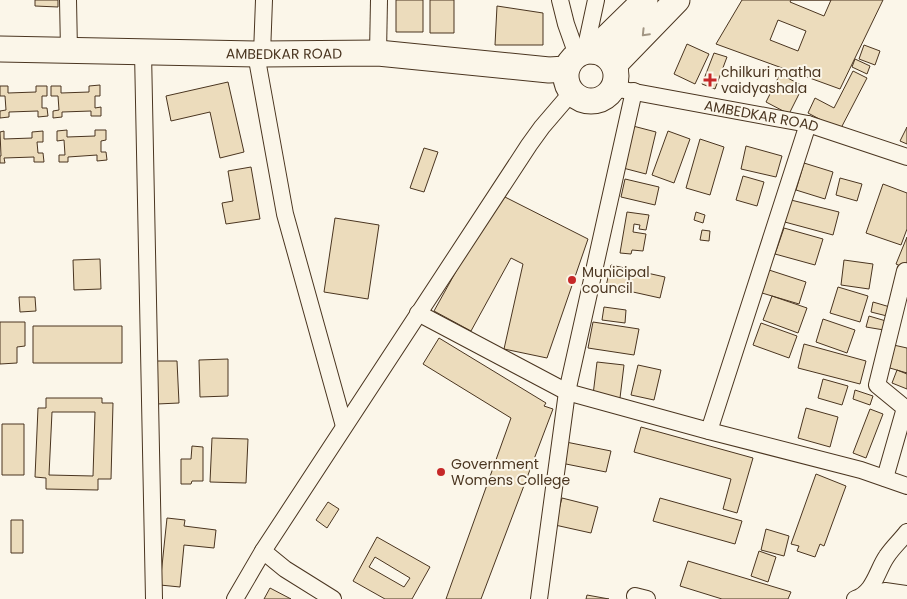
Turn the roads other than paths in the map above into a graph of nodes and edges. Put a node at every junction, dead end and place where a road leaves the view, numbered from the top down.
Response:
1 (68, 0) edge
2 (264, 0) edge
3 (379, 0) edge
4 (560, 0) edge
5 (596, 0) edge
6 (644, 0) edge
7 (677, 0) edge
8 (0, 49) edge
9 (68, 50) junction
10 (143, 52) junction
11 (378, 53) junction
12 (259, 54) junction
13 (579, 64) junction
14 (620, 81) junction
15 (808, 124) junction
16 (907, 157) edge
17 (907, 272) edge
18 (418, 313) junction
19 (567, 392) junction
20 (344, 426) junction
21 (710, 431) junction
22 (886, 478) junction
23 (907, 486) edge
24 (907, 532) edge
25 (263, 551) junction
26 (907, 594) edge
27 (858, 598) edge
28 (154, 599) edge
29 (235, 599) edge
30 (333, 599) edge
31 (539, 599) edge

1 - 9 street
2 - 12 street
3 - 11 street
4 - 13 street
5 - 13 street
6 - 13 main road
7 -> 14 main road
8 - 9 main road, AMBEDKAR ROAD
9 - 10 main road, AMBEDKAR ROAD
10 - 12 main road, AMBEDKAR ROAD
10 - 28 street
11 - 12 main road, AMBEDKAR ROAD
11 - 13 main road, AMBEDKAR ROAD
12 - 20 street
13 - 14 main road
13 - 14 main road
13 - 18 street
14 - 15 street, AMBEDKAR ROAD
14 - 19 street
15 - 16 street, AMBEDKAR ROAD
15 - 21 street
17 - 22 street
18 - 19 street
18 - 20 street
19 - 21 street
19 - 31 street
20 - 25 street
21 - 22 street
22 - 23 street
24 - 27 street
25 - 29 street
25 - 30 street
26 - 27 street

